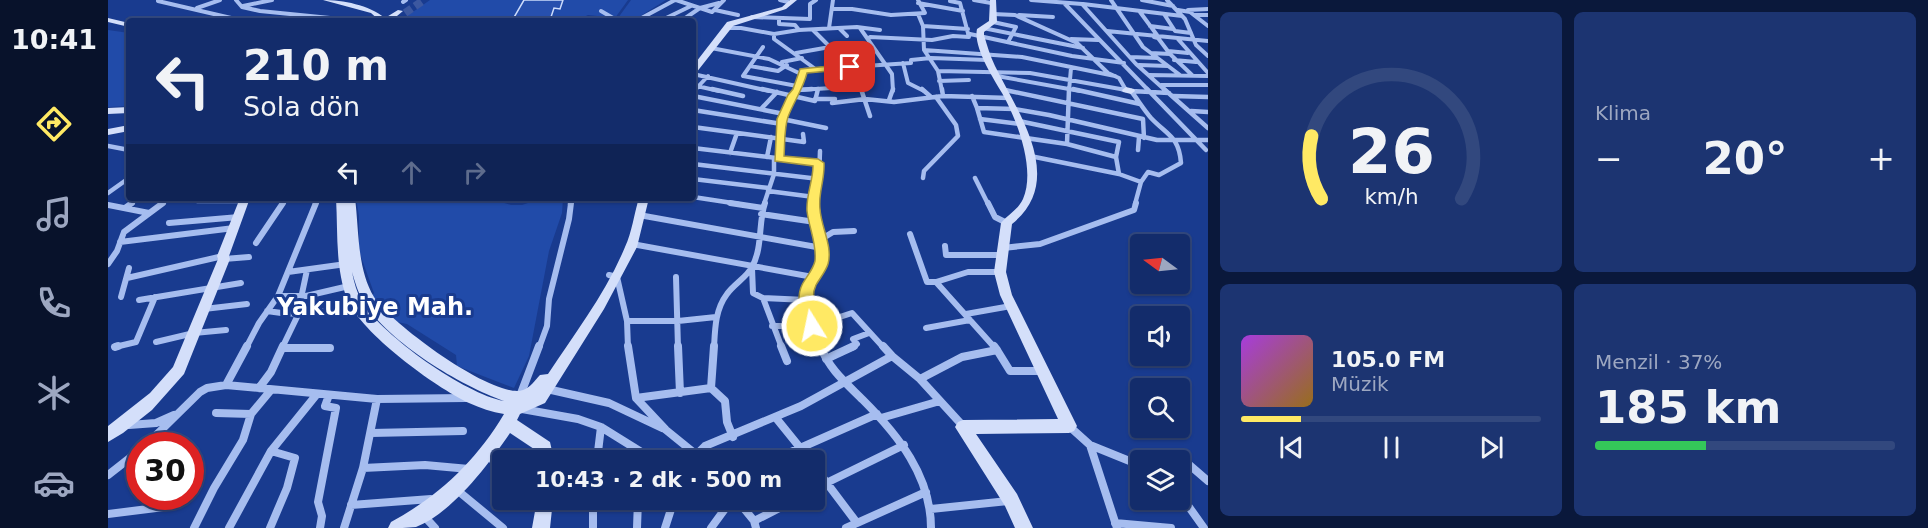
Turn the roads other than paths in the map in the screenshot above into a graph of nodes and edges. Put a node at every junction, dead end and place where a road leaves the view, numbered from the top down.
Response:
1 (160, 0) edge
2 (220, 0) edge
3 (236, 0) edge
4 (272, 0) edge
5 (326, 0) edge
6 (676, 0) edge
7 (724, 0) edge
8 (788, 0) edge
9 (816, 0) edge
10 (833, 0) edge
11 (974, 0) edge
12 (1030, 0) edge
13 (1111, 0) edge
14 (1142, 0) edge
15 (1167, 0) edge
16 (918, 1) edge
17 (950, 1) edge
18 (1073, 2) edge
19 (718, 3) junction
20 (1064, 3) junction
21 (1082, 4) junction
22 (691, 5) junction
23 (1173, 6) junction
24 (242, 7) junction
25 (1115, 7) junction
26 (700, 8) junction
27 (947, 8) junction
28 (197, 9) junction
29 (832, 9) junction
30 (1208, 9) edge
31 (715, 10) junction
32 (855, 10) junction
33 (1138, 10) junction
34 (1178, 10) junction
35 (1184, 10) junction
36 (601, 11) dead end
37 (963, 11) junction
38 (918, 14) junction
39 (1164, 14) junction
40 (738, 15) junction
41 (860, 15) dead end
42 (1016, 15) junction
43 (1194, 15) junction
44 (1182, 16) junction
45 (1206, 16) edge
46 (748, 17) junction
47 (1053, 17) dead end
48 (232, 18) edge
49 (328, 18) edge
50 (381, 18) edge
51 (391, 18) edge
52 (395, 18) tunnel mouth
53 (613, 18) edge
54 (642, 18) edge
55 (666, 18) edge
56 (685, 18) edge
57 (778, 18) junction
58 (108, 20) edge
59 (858, 21) dead end
60 (980, 22) edge
61 (126, 24) edge
62 (108, 26) edge
63 (923, 26) junction
64 (1149, 26) junction
65 (1208, 26) edge
66 (859, 27) junction
67 (725, 28) junction
68 (829, 28) junction
69 (1173, 28) junction
70 (126, 29) edge
71 (840, 29) junction
72 (799, 30) junction
73 (813, 30) junction
74 (880, 30) dead end
75 (1107, 31) junction
76 (1012, 33) junction
77 (1134, 33) junction
78 (1191, 33) junction
79 (774, 34) junction
80 (1155, 35) junction
81 (847, 36) dead end
82 (870, 37) junction
83 (1177, 37) junction
84 (922, 39) junction
85 (1068, 39) junction
86 (1098, 40) junction
87 (1192, 40) junction
88 (1208, 41) edge
89 (1008, 42) junction
90 (763, 47) dead end
91 (830, 47) junction
92 (711, 48) junction
93 (1083, 48) junction
94 (924, 50) junction
95 (1169, 52) junction
96 (796, 53) junction
97 (1150, 53) junction
98 (1189, 53) junction
99 (1208, 54) edge
100 (758, 57) junction
101 (1130, 57) junction
102 (802, 58) junction
103 (930, 58) junction
104 (1157, 58) junction
105 (1097, 60) junction
106 (1174, 60) junction
107 (782, 62) junction
108 (886, 63) junction
109 (903, 63) junction
110 (1122, 63) junction
111 (1137, 64) junction
112 (1198, 64) junction
113 (696, 65) edge
114 (787, 65) junction
115 (696, 66) edge
116 (750, 66) junction
117 (991, 66) junction
118 (1170, 66) junction
119 (1180, 66) junction
120 (1208, 66) edge
121 (850, 67) junction
122 (814, 68) junction
123 (1071, 68) junction
124 (938, 70) junction
125 (696, 71) edge
126 (801, 74) junction
127 (1149, 75) junction
128 (1180, 75) junction
129 (1192, 75) junction
130 (1208, 75) edge
131 (708, 76) junction
132 (1115, 76) junction
133 (969, 80) dead end
134 (1069, 80) junction
135 (939, 81) junction
136 (1160, 85) junction
137 (1194, 85) junction
138 (1206, 85) edge
139 (697, 86) joint
140 (867, 86) junction
141 (798, 88) junction
142 (818, 89) junction
143 (1070, 89) junction
144 (1129, 90) junction
145 (777, 92) junction
146 (1151, 92) junction
147 (1171, 94) junction
148 (793, 95) junction
149 (743, 96) dead end
150 (943, 96) junction
151 (972, 96) junction
152 (696, 97) edge
153 (933, 97) junction
154 (1208, 97) edge
155 (814, 99) junction
156 (865, 99) junction
157 (851, 100) junction
158 (891, 101) junction
159 (1067, 102) junction
160 (831, 103) dead end
161 (1140, 104) junction
162 (898, 107) dead end
163 (977, 108) junction
164 (761, 109) junction
165 (126, 110) edge
166 (696, 110) edge
167 (108, 111) edge
168 (1191, 111) junction
169 (1208, 112) edge
170 (1016, 113) junction
171 (870, 116) dead end
172 (783, 119) junction
173 (980, 119) junction
174 (1068, 119) junction
175 (1143, 119) junction
176 (1152, 120) junction
177 (1207, 126) edge
178 (696, 127) edge
179 (826, 128) dead end
180 (126, 129) edge
181 (1068, 130) junction
182 (108, 132) edge
183 (737, 133) junction
184 (803, 134) dead end
185 (771, 137) junction
186 (781, 138) junction
187 (1142, 138) junction
188 (1195, 139) junction
189 (1208, 140) edge
190 (1173, 141) junction
191 (1067, 144) junction
192 (108, 146) edge
193 (696, 148) edge
194 (126, 149) edge
195 (1138, 150) dead end
196 (1206, 150) dead end
197 (820, 151) dead end
198 (730, 153) junction
199 (1030, 156) junction
200 (1116, 157) junction
201 (773, 158) junction
202 (818, 163) junction
203 (696, 164) edge
204 (774, 174) junction
205 (1119, 174) junction
206 (923, 178) dead end
207 (975, 178) dead end
208 (696, 179) edge
209 (819, 179) junction
210 (126, 180) edge
211 (1141, 182) junction
212 (768, 190) junction
213 (108, 193) edge
214 (814, 197) junction
215 (696, 198) edge
216 (134, 201) edge
217 (165, 201) edge
218 (244, 201) edge
219 (284, 201) edge
220 (318, 201) edge
221 (341, 201) edge
222 (350, 201) edge
223 (571, 201) edge
224 (637, 201) edge
225 (643, 201) edge
226 (108, 205) edge
227 (125, 208) junction
228 (762, 211) junction
229 (149, 213) junction
230 (638, 215) junction
231 (237, 222) junction
232 (815, 222) junction
233 (169, 223) dead end
234 (1007, 223) junction
235 (854, 231) dead end
236 (910, 234) dead end
237 (761, 236) junction
238 (820, 240) junction
239 (120, 242) junction
240 (256, 243) dead end
241 (632, 244) junction
242 (945, 246) dead end
243 (822, 248) junction
244 (1003, 251) junction
245 (223, 257) junction
246 (249, 257) dead end
247 (108, 264) edge
248 (346, 264) junction
249 (752, 267) junction
250 (129, 268) dead end
251 (307, 270) junction
252 (288, 272) junction
253 (1000, 272) junction
254 (613, 276) junction
255 (813, 277) junction
256 (127, 278) junction
257 (676, 278) dead end
258 (936, 282) junction
259 (241, 284) dead end
260 (350, 286) junction
261 (213, 287) junction
262 (278, 296) junction
263 (301, 296) junction
264 (122, 297) dead end
265 (155, 297) junction
266 (763, 298) junction
267 (138, 300) dead end
268 (806, 300) junction
269 (355, 302) junction
270 (247, 304) dead end
271 (1011, 306) junction
272 (204, 309) junction
273 (267, 311) junction
274 (297, 317) junction
275 (716, 317) junction
276 (968, 317) junction
277 (627, 321) junction
278 (678, 321) junction
279 (772, 326) junction
280 (812, 326) junction
281 (926, 328) dead end
282 (226, 330) dead end
283 (194, 333) junction
284 (869, 333) junction
285 (156, 342) dead end
286 (115, 347) dead end
287 (283, 348) junction
288 (330, 348) dead end
289 (997, 350) junction
290 (892, 356) junction
291 (826, 359) junction
292 (787, 361) dead end
293 (1041, 371) junction
294 (920, 379) junction
295 (844, 382) junction
296 (226, 385) junction
297 (259, 388) junction
298 (711, 388) junction
299 (546, 389) junction
300 (271, 390) junction
301 (680, 393) junction
302 (317, 394) junction
303 (328, 395) junction
304 (472, 398) junction
305 (636, 398) junction
306 (377, 399) junction
307 (940, 401) junction
308 (514, 409) junction
309 (216, 413) dead end
310 (251, 414) junction
311 (174, 415) junction
312 (879, 416) junction
313 (776, 418) junction
314 (114, 426) edge
315 (1069, 426) junction
316 (601, 427) junction
317 (963, 427) junction
318 (666, 430) junction
319 (463, 431) dead end
320 (158, 432) edge
321 (371, 433) junction
322 (108, 435) edge
323 (733, 437) junction
324 (1090, 445) junction
325 (904, 446) junction
326 (800, 447) junction
327 (544, 450) edge
328 (598, 450) edge
329 (636, 450) edge
330 (690, 450) edge
331 (703, 450) edge
332 (794, 450) edge
333 (802, 450) edge
334 (271, 451) junction
335 (484, 456) junction
336 (492, 459) edge
337 (126, 461) edge
338 (1130, 461) edge
339 (1190, 465) edge
340 (363, 468) junction
341 (472, 470) junction
342 (108, 475) edge
343 (825, 480) edge
344 (1208, 481) edge
345 (827, 482) junction
346 (457, 490) junction
347 (926, 492) junction
348 (1011, 500) junction
349 (440, 504) junction
350 (351, 505) junction
351 (1190, 508) edge
352 (931, 509) junction
353 (140, 510) edge
354 (543, 510) edge
355 (593, 510) edge
356 (638, 510) edge
357 (671, 510) edge
358 (726, 510) edge
359 (741, 510) edge
360 (780, 510) edge
361 (108, 514) edge
362 (423, 515) junction
363 (861, 524) edge
364 (757, 526) edge
365 (1116, 526) edge
366 (194, 528) edge
367 (229, 528) edge
368 (270, 528) edge
369 (320, 528) edge
370 (344, 528) edge
371 (397, 528) edge
372 (435, 528) edge
373 (503, 528) edge
374 (540, 528) edge
375 (593, 528) edge
376 (637, 528) edge
377 (665, 528) edge
378 (711, 528) edge
379 (846, 528) edge
380 (931, 528) edge
381 (1024, 528) edge
382 (1171, 528) edge
383 (1204, 528) edge

1 - 28 street
2 - 28 street
3 - 24 street
4 - 24 street
5 - 50 main road
6 - 22 street
6 - 54 street
7 - 19 street
8 - 40 main road
8 - 46 main road
9 - 57 street
10 - 29 street
11 - 60 street
12 - 20 street
13 - 25 street
14 - 23 street
15 - 23 street
16 - 27 street
16 - 38 street
17 - 27 street
17 - 37 street
18 - 20 street
18 - 21 street
19 - 26 street
19 - 31 street
20 - 86 street
21 - 25 street
21 - 75 street
22 - 26 street
22 - 55 street
23 - 34 street
24 - 49 street
25 - 33 street
25 - 77 street
26 - 31 street
26 - 56 street
27 - 37 street
28 - 48 street
29 - 32 street
29 - 68 street
30 - 35 street
31 - 40 street
32 - 38 street
32 - 41 street
33 - 39 street
33 - 64 street
34 - 35 street
34 - 44 street
35 - 43 street
36 - 53 street
37 - 60 street
38 - 63 street
39 - 44 street
39 - 69 street
40 - 113 main road
42 - 47 street
42 - 60 street
42 - 85 street
43 - 45 street
43 - 65 street
44 - 78 street
46 - 57 street
46 - 67 main road
51 - 52 main road
57 - 72 street
58 - 61 main road
59 - 66 street
60 - 63 street
60 - 76 street
60 - 76 street
60 - 84 street
60 - 89 street
60 - 117 main road
62 - 70 main road
63 - 84 street
64 - 69 street
64 - 80 street
66 - 71 street
66 - 74 street
66 - 82 street
67 - 79 street
67 - 92 main road
68 - 71 street
68 - 73 street
69 - 78 street
71 - 81 street
72 - 73 street
72 - 79 street
73 - 91 street
75 - 77 street
75 - 101 street
76 - 89 street
76 - 93 street
77 - 80 street
77 - 97 street
78 - 87 street
79 - 96 street
80 - 83 street
80 - 95 street
82 - 84 street
82 - 108 street
83 - 87 street
83 - 98 street
84 - 94 street
85 - 86 street
85 - 93 street
86 - 110 street
87 - 88 street
87 - 99 street
89 - 105 street
90 - 100 street
91 - 96 street
91 - 121 street
92 - 100 street
92 - 115 main road
93 - 105 street
94 - 103 street
94 - 117 street
95 - 97 street
95 - 98 street
95 - 106 street
96 - 102 street
97 - 104 street
98 - 99 street
98 - 112 street
100 - 107 street
100 - 116 street
101 - 104 street
101 - 111 street
102 - 107 street
102 - 122 street
103 - 109 street
103 - 117 street
103 - 124 street
104 - 118 street
105 - 110 street
105 - 132 street
106 - 112 street
106 - 119 street
107 - 114 street
108 - 109 street
108 - 121 street
108 - 158 street
109 - 153 street
110 - 111 street
110 - 146 street
111 - 118 street
111 - 127 street
112 - 120 street
112 - 130 street
114 - 116 street
114 - 126 street
116 - 141 street
117 - 123 street
117 - 124 street
117 - 134 street
117 - 143 street
117 - 170 main road
118 - 119 street
118 - 128 street
119 - 129 street
121 - 122 street
121 - 140 street
122 - 126 street
123 - 132 street
123 - 134 street
124 - 135 street
125 - 131 street
126 - 141 street
127 - 128 street
127 - 136 street
128 - 129 street
129 - 130 street
129 - 138 street
131 - 139 street
131 - 145 street
132 - 144 street
133 - 135 street
134 - 143 street
134 - 144 street
135 - 150 street
136 - 137 street
136 - 147 street
137 - 138 street
137 - 154 street
139 - 149 street
140 - 142 street
140 - 156 street
141 - 142 street
141 - 148 street
142 - 155 street
143 - 159 street
143 - 161 street
144 - 146 street
144 - 161 street
145 - 148 street
145 - 164 street
146 - 147 street
146 - 188 street
147 - 154 street
147 - 168 street
148 - 155 street
148 - 172 street
150 - 151 street
150 - 153 street
151 - 163 street
151 - 170 street
152 - 164 street
153 - 158 street
153 - 206 street
155 - 157 street
156 - 157 street
156 - 158 street
156 - 171 street
157 - 160 street
158 - 162 street
159 - 170 street
159 - 174 street
159 - 175 street
161 - 176 street
163 - 170 street
163 - 173 street
164 - 172 street
165 - 167 main road
166 - 172 street
168 - 169 street
168 - 177 street
170 - 173 street
170 - 173 street
170 - 174 street
170 - 181 street
170 - 191 street
170 - 199 main road
172 - 179 street
172 - 186 street
174 - 181 street
174 - 187 street
175 - 176 street
175 - 187 street
176 - 190 street
178 - 183 street
180 - 182 main road
181 - 191 street
181 - 200 street
183 - 185 street
183 - 198 street
184 - 186 street
185 - 186 street
185 - 201 street
186 - 201 street
187 - 190 street
187 - 195 street
188 - 189 street
188 - 190 street
188 - 196 street
190 - 211 street
191 - 200 street
192 - 194 street
193 - 198 street
197 - 202 street
198 - 201 street
199 - 205 street
199 - 234 main road
200 - 205 street
201 - 202 street
201 - 204 street
202 - 209 street
203 - 204 street
204 - 209 street
204 - 212 street
205 - 211 street
207 - 234 street
208 - 212 street
209 - 214 street
210 - 213 street
211 - 244 street
212 - 214 street
212 - 228 street
214 - 232 street
215 - 228 street
216 - 227 street
217 - 229 street
218 - 231 main road
219 - 240 street
220 - 252 street
221 - 248 main road
222 - 308 main road
223 - 308 street
224 - 254 main road
225 - 230 main road
226 - 227 street
227 - 229 street
228 - 232 street
228 - 237 street
229 - 239 street
230 - 237 street
230 - 241 main road
231 - 233 street
231 - 239 street
231 - 245 main road
232 - 238 street
234 - 244 main road
235 - 238 street
236 - 258 street
237 - 243 street
237 - 249 street
238 - 243 street
239 - 247 street
241 - 249 street
241 - 254 main road
242 - 244 street
243 - 255 street
244 - 253 main road
245 - 246 street
245 - 256 street
245 - 261 main road
248 - 251 street
248 - 260 main road
249 - 255 street
249 - 266 street
249 - 275 street
250 - 256 street
251 - 252 street
251 - 263 street
252 - 262 street
253 - 258 street
253 - 271 main road
254 - 277 street
254 - 299 main road
254 - 308 main road
255 - 268 street
256 - 264 street
257 - 278 street
258 - 276 street
259 - 261 street
260 - 263 street
260 - 269 main road
261 - 265 street
261 - 272 main road
262 - 263 street
262 - 273 street
263 - 274 street
265 - 267 street
265 - 286 street
266 - 268 street
266 - 279 street
268 - 280 street
269 - 274 street
269 - 304 main road
270 - 272 street
271 - 276 street
271 - 293 main road
272 - 283 main road
273 - 274 street
273 - 296 street
274 - 287 street
275 - 278 street
275 - 298 street
276 - 281 street
276 - 289 street
277 - 278 street
277 - 305 street
278 - 301 street
279 - 280 street
279 - 292 street
280 - 284 street
280 - 291 street
282 - 283 street
283 - 285 street
283 - 314 main road
284 - 290 street
284 - 291 street
287 - 288 street
287 - 297 street
289 - 293 street
289 - 294 street
290 - 294 street
290 - 295 street
291 - 295 street
293 - 315 main road
294 - 307 street
295 - 312 street
295 - 313 street
296 - 297 street
296 - 311 street
297 - 300 street
298 - 301 street
298 - 323 street
299 - 308 main road
299 - 318 street
300 - 302 street
300 - 310 street
301 - 305 street
302 - 303 street
302 - 334 street
303 - 306 street
303 - 369 street
304 - 306 street
304 - 308 main road
305 - 318 street
306 - 321 street
307 - 312 street
307 - 317 street
308 - 316 street
308 - 327 main road
308 - 335 main road
309 - 310 street
310 - 366 street
311 - 314 street
311 - 320 street
312 - 325 street
312 - 326 street
313 - 323 street
313 - 326 street
314 - 322 main road
315 - 317 main road
315 - 324 street
316 - 328 street
316 - 329 street
317 - 348 main road
318 - 330 street
319 - 321 street
321 - 340 street
323 - 331 street
324 - 338 street
324 - 365 street
325 - 345 street
325 - 347 street
326 - 332 street
326 - 333 street
334 - 367 street
334 - 368 street
335 - 336 street
335 - 341 main road
337 - 342 street
339 - 344 street
340 - 341 street
340 - 350 street
341 - 346 main road
343 - 345 street
345 - 363 street
346 - 349 main road
346 - 373 street
347 - 352 street
347 - 363 street
348 - 352 street
348 - 381 main road
349 - 350 street
349 - 362 main road
350 - 370 street
351 - 383 street
352 - 380 street
353 - 361 street
354 - 374 main road
355 - 375 street
356 - 376 street
357 - 377 street
358 - 378 street
359 - 364 street
360 - 364 street
362 - 371 main road
362 - 372 street
363 - 379 street
365 - 382 street

